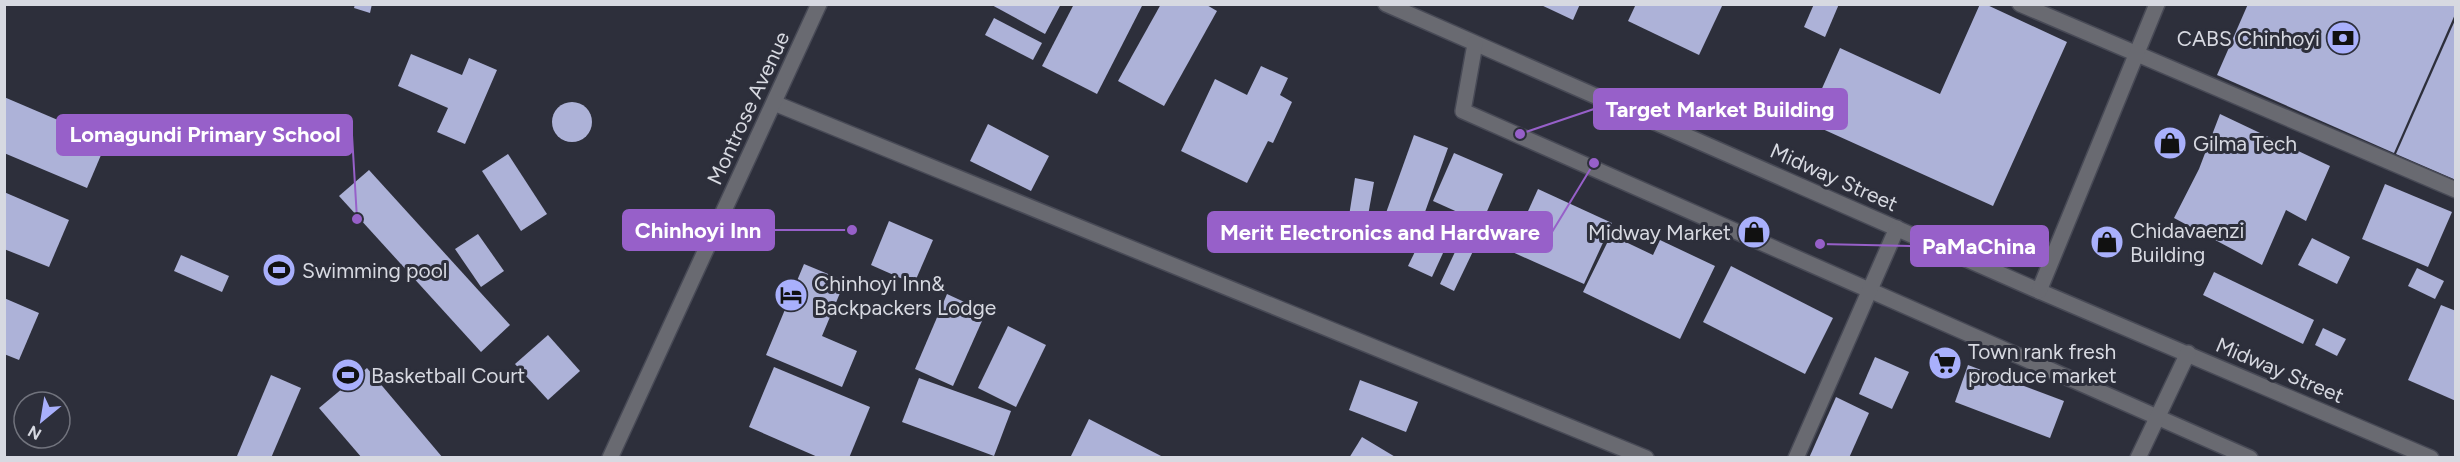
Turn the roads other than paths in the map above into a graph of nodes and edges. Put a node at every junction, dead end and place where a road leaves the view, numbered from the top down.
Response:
1 (819, 4) edge
2 (1386, 4) edge
3 (2020, 4) edge
4 (2157, 4) edge
5 (1475, 44) junction
6 (2135, 53) junction
7 (774, 103) junction
8 (2456, 190) edge
9 (1897, 228) junction
10 (1870, 290) junction
11 (2039, 291) junction
12 (2188, 353) junction
13 (2157, 417) junction
14 (610, 458) edge
15 (1646, 458) edge
16 (1796, 458) edge
17 (2138, 458) edge
18 (2250, 458) edge
19 (2431, 458) edge

1 - 7 street, Montrose Avenue
2 - 5 street, Midway Street
3 - 6 street
4 - 6 street
5 - 9 street, Midway Street
5 - 10 street
6 - 8 street
6 - 11 street
7 - 14 street, Montrose Avenue
7 - 15 street
9 - 10 street
9 - 11 street, Midway Street
10 - 13 street
10 - 16 street
11 - 12 street, Midway Street
12 - 13 street
12 - 19 street, Midway Street
13 - 17 street
13 - 18 street

